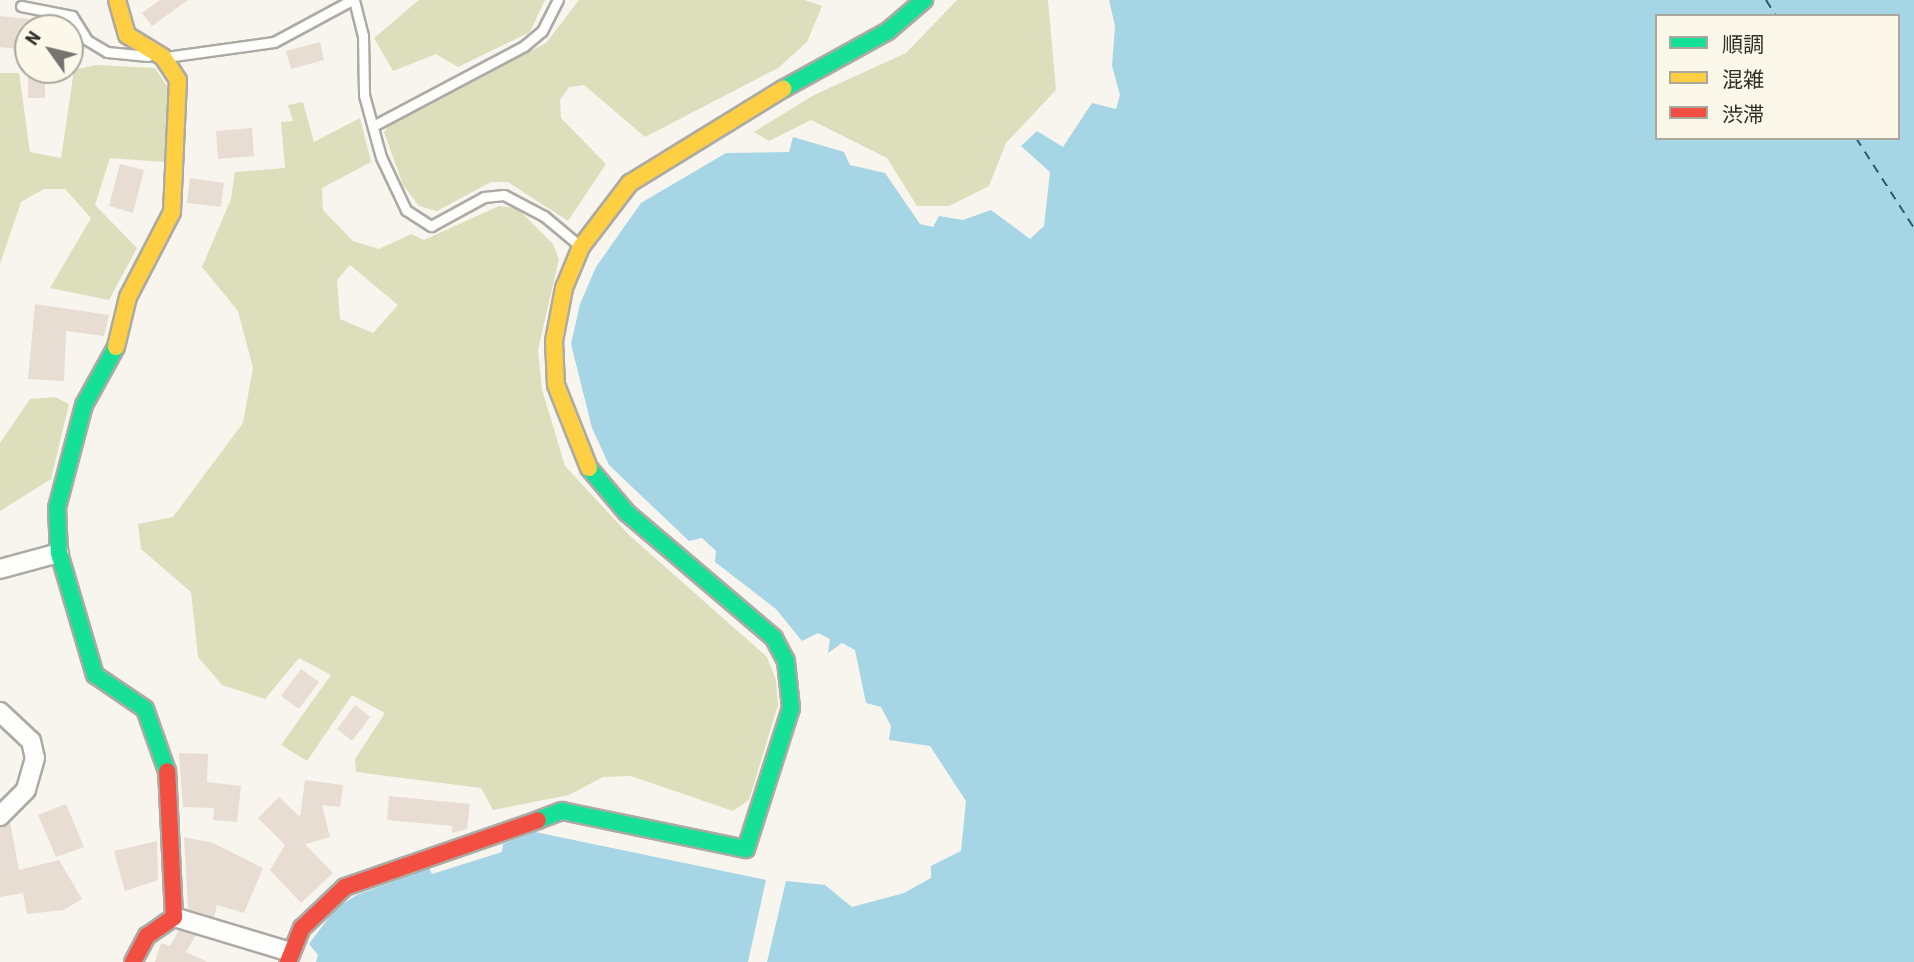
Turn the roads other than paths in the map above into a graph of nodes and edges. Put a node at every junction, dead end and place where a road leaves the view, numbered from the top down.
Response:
1 (117, 0) edge
2 (353, 0) edge
3 (558, 0) edge
4 (924, 0) edge
5 (21, 6) dead end
6 (163, 57) junction
7 (373, 126) junction
8 (581, 247) junction
9 (59, 553) junction
10 (0, 569) edge
11 (0, 712) edge
12 (0, 816) edge
13 (174, 917) junction
14 (289, 957) edge
15 (133, 962) edge

1 - 6 street
2 - 6 lane
2 - 7 lane
3 - 7 lane
4 - 8 street
5 - 6 lane
6 - 9 street
7 - 8 lane
8 - 14 street
9 - 10 street
9 - 13 street
11 - 12 street
13 - 14 street
13 - 15 street

